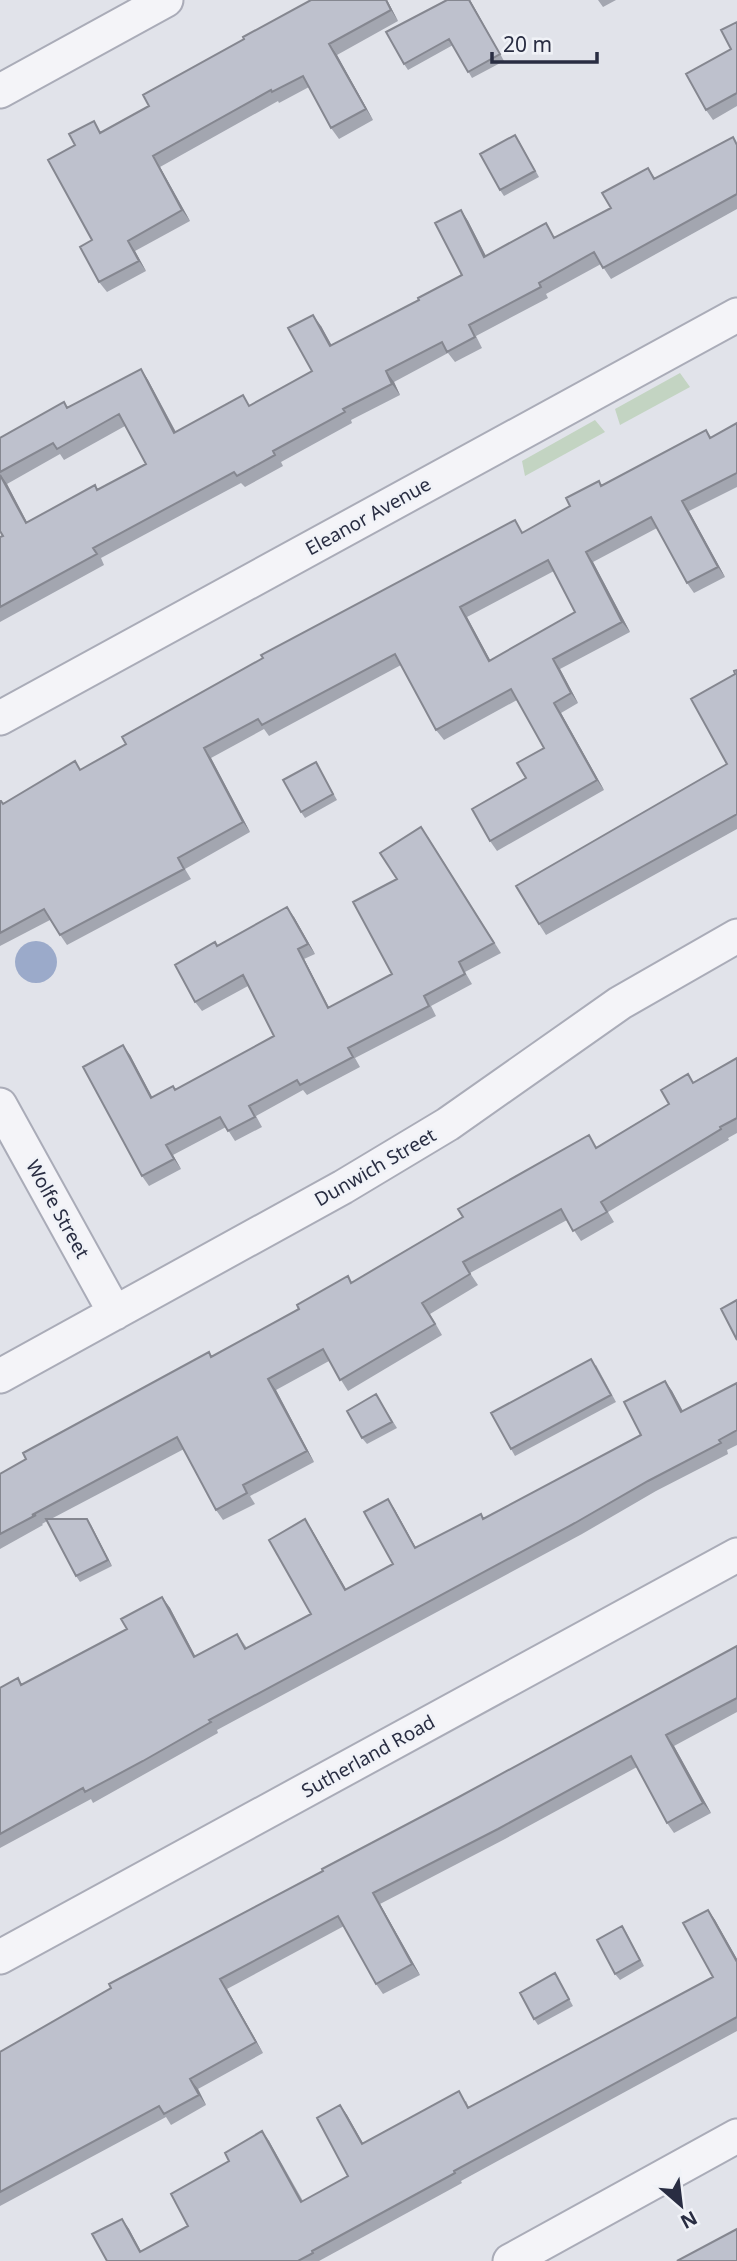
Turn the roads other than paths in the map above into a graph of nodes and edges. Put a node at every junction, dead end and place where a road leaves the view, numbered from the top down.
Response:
1 (166, 0) edge
2 (0, 91) edge
3 (737, 315) edge
4 (0, 718) edge
5 (737, 936) edge
6 (0, 1105) edge
7 (115, 1313) junction
8 (0, 1376) edge
9 (737, 1555) edge
10 (0, 1957) edge
11 (737, 2136) edge
12 (510, 2261) edge

1 - 2 street
3 - 4 street, Eleanor Avenue
5 - 7 street, Dunwich Street
6 - 7 street, Wolfe Street
7 - 8 street, Dunwich Street
9 - 10 street, Sutherland Road
11 - 12 street

